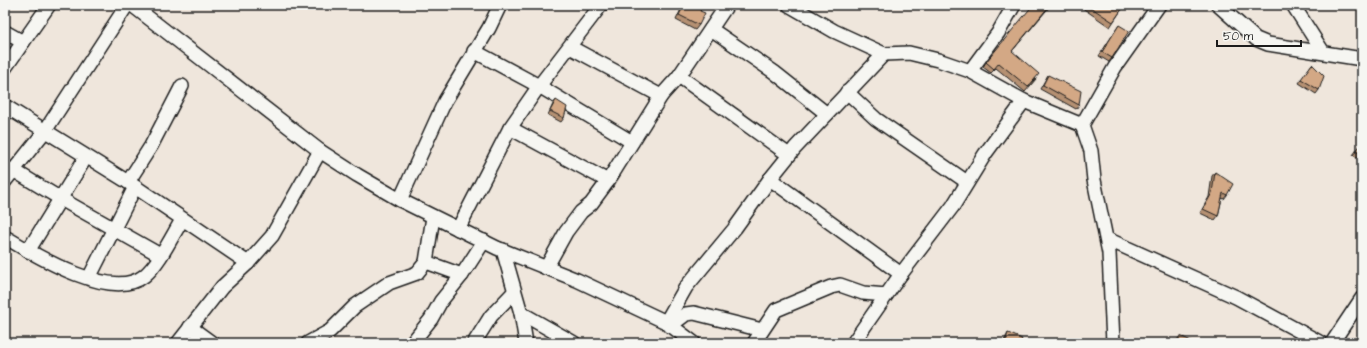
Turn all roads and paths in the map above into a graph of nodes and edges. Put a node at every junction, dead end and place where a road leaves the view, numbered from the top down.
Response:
1 (49, 5) edge
2 (127, 5) edge
3 (132, 5) edge
4 (500, 5) edge
5 (601, 5) edge
6 (727, 5) edge
7 (789, 5) edge
8 (1014, 5) edge
9 (1218, 5) edge
10 (1293, 5) edge
11 (1156, 6) edge
12 (711, 29) junction
13 (5, 32) edge
14 (23, 42) junction
15 (570, 47) junction
16 (474, 51) junction
17 (1322, 52) junction
18 (884, 54) junction
19 (1362, 59) edge
20 (5, 68) edge
21 (970, 71) junction
22 (679, 76) junction
23 (182, 86) dead end
24 (539, 86) junction
25 (847, 92) junction
26 (661, 96) junction
27 (1024, 101) junction
28 (5, 106) edge
29 (827, 114) junction
30 (1082, 125) junction
31 (510, 128) junction
32 (45, 131) junction
33 (632, 142) junction
34 (320, 151) junction
35 (789, 155) junction
36 (86, 157) junction
37 (9, 169) edge
38 (770, 179) junction
39 (5, 181) edge
40 (608, 181) junction
41 (967, 182) junction
42 (131, 185) junction
43 (61, 199) junction
44 (400, 200) junction
45 (433, 216) junction
46 (182, 220) junction
47 (114, 228) junction
48 (458, 229) junction
49 (5, 237) edge
50 (1107, 239) junction
51 (484, 241) junction
52 (503, 250) junction
53 (28, 251) junction
54 (160, 255) junction
55 (426, 262) junction
56 (248, 263) junction
57 (546, 268) junction
58 (462, 274) junction
59 (901, 274) junction
60 (89, 278) junction
61 (514, 292) junction
62 (886, 295) junction
63 (681, 296) junction
64 (1362, 298) edge
65 (521, 313) junction
66 (686, 314) junction
67 (668, 324) junction
68 (190, 327) junction
69 (762, 330) junction
70 (855, 342) edge
71 (178, 343) edge
72 (212, 343) edge
73 (308, 343) edge
74 (412, 343) edge
75 (474, 343) edge
76 (526, 343) edge
77 (574, 343) edge
78 (694, 343) edge
79 (754, 343) edge
80 (1113, 343) edge
81 (1321, 343) edge
82 (1332, 343) edge

1 - 14 street
2 - 32 street
3 - 34 street
4 - 16 street
5 - 15 street
6 - 12 street
7 - 18 street
8 - 21 street
9 - 17 street
10 - 17 street
11 - 30 street
12 - 22 street
12 - 29 street
13 - 14 street
14 - 20 street
15 - 24 street
15 - 26 street
16 - 24 street
16 - 44 street
17 - 19 street
18 - 21 street
18 - 25 street
21 - 27 street
22 - 26 street
22 - 35 street
23 - 42 street
24 - 31 street
24 - 33 street
25 - 29 street
25 - 41 street
26 - 33 street
27 - 30 street
27 - 41 street
28 - 32 street
29 - 35 street
30 - 50 street
31 - 40 street
31 - 48 street
32 - 36 street
32 - 37 street
33 - 40 street
34 - 44 street
34 - 56 street
35 - 38 street
36 - 42 street
36 - 43 street
37 - 39 street
37 - 43 street
38 - 59 street
38 - 63 street
40 - 57 street
41 - 59 street
42 - 46 street
42 - 47 street
43 - 47 street
43 - 53 street
44 - 45 street
45 - 48 street
45 - 55 street
46 - 54 street
46 - 56 street
47 - 54 street
47 - 60 street
48 - 51 street
49 - 53 street
50 - 80 street
50 - 81 street
51 - 52 street
51 - 58 street
52 - 57 street
52 - 61 street
53 - 60 street
54 - 60 street
55 - 58 street
55 - 73 street
56 - 68 street
57 - 67 street
58 - 74 street
59 - 62 street
61 - 65 street
61 - 75 street
62 - 69 street
62 - 70 street
63 - 66 street
63 - 67 street
64 - 82 street
65 - 76 street
65 - 77 street
66 - 67 street
66 - 69 street
67 - 78 street
68 - 71 street
68 - 72 street
69 - 79 street

